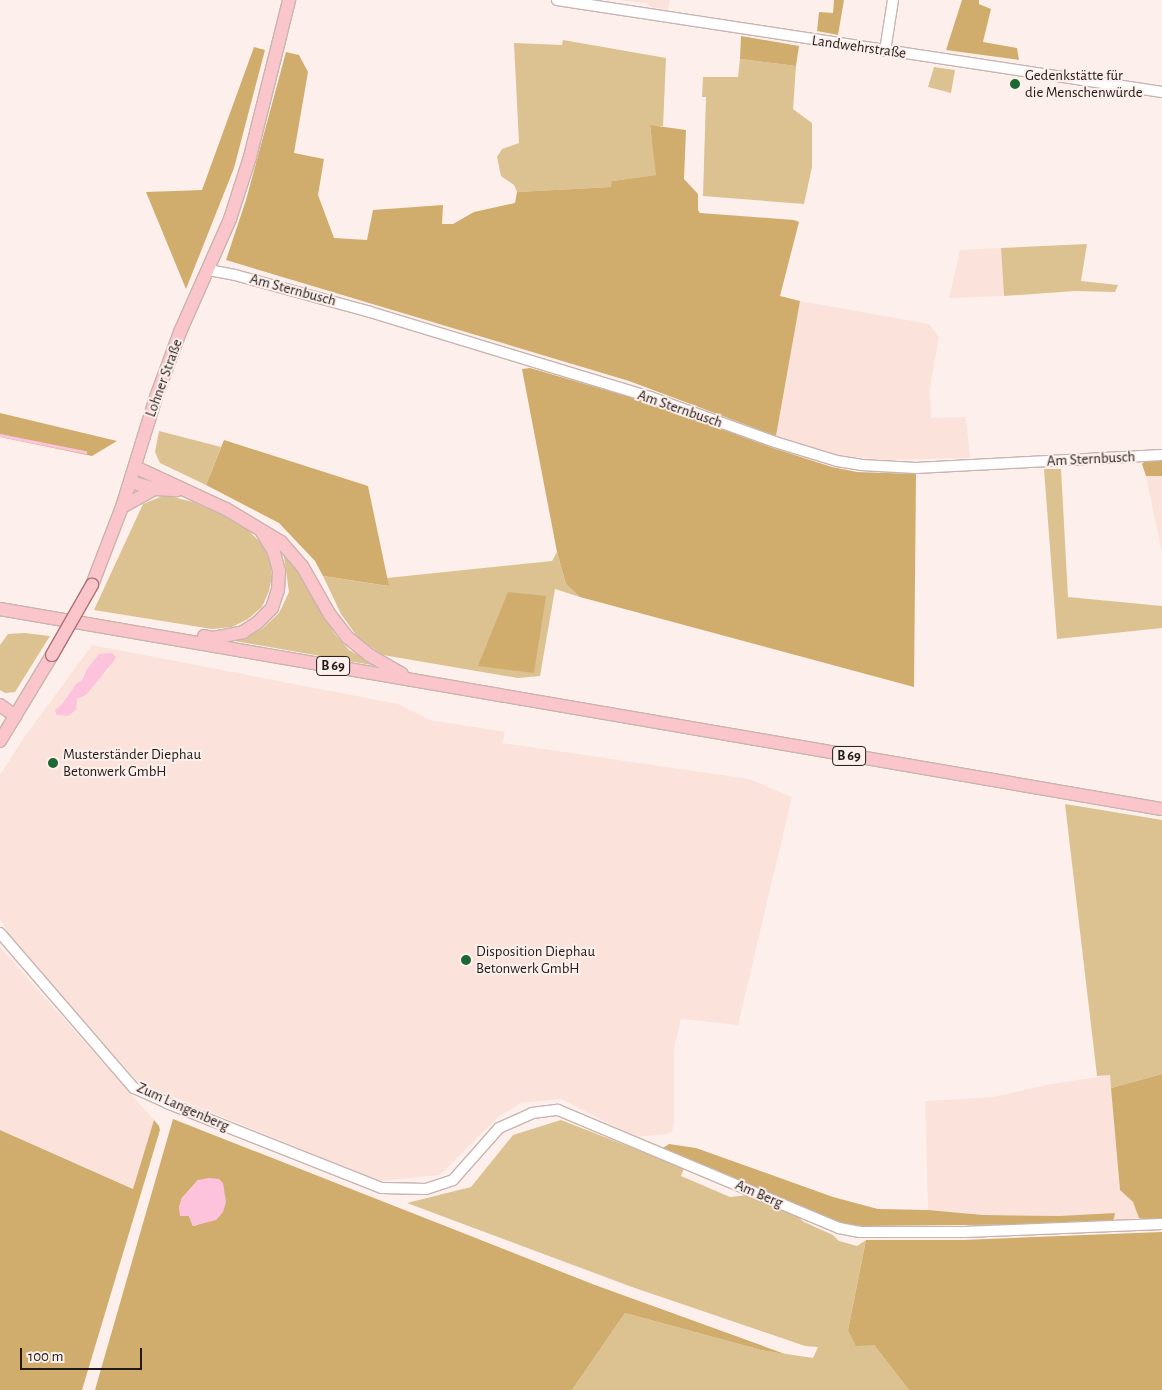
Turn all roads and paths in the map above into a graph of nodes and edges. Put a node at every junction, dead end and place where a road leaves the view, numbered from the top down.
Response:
1 (289, 0) edge
2 (557, 0) edge
3 (893, 0) edge
4 (885, 51) junction
5 (1162, 92) edge
6 (209, 270) junction
7 (1162, 455) edge
8 (135, 467) junction
9 (131, 482) junction
10 (155, 489) junction
11 (182, 491) junction
12 (122, 507) junction
13 (260, 529) junction
14 (0, 609) edge
15 (159, 635) junction
16 (408, 678) junction
17 (0, 705) edge
18 (15, 716) junction
19 (0, 740) edge
20 (1162, 809) edge
21 (0, 933) edge
22 (394, 1189) joint
23 (1162, 1224) edge

1 - 6 main road, Lohner Straße
2 - 4 street, Landwehrstraße
3 - 4 street
4 - 5 street, Landwehrstraße
6 - 7 street, Am Sternbusch
6 - 8 main road, Lohner Straße
8 - 9 main road, Lohner Straße
8 - 11 main road
9 - 10 main road
9 - 12 main road, Lohner Straße
10 - 11 main road
10 - 12 main road
11 - 13 main road
12 - 18 main road, Lohner Straße, bridge
13 - 15 main road
13 - 16 main road
14 - 15 main road, B 69
15 - 16 main road, B 69
16 - 20 main road, B 69
17 - 18 main road
18 - 19 main road, Lohner Straße
21 - 22 street, Zum Langenberg
22 - 23 street, Am Berg

